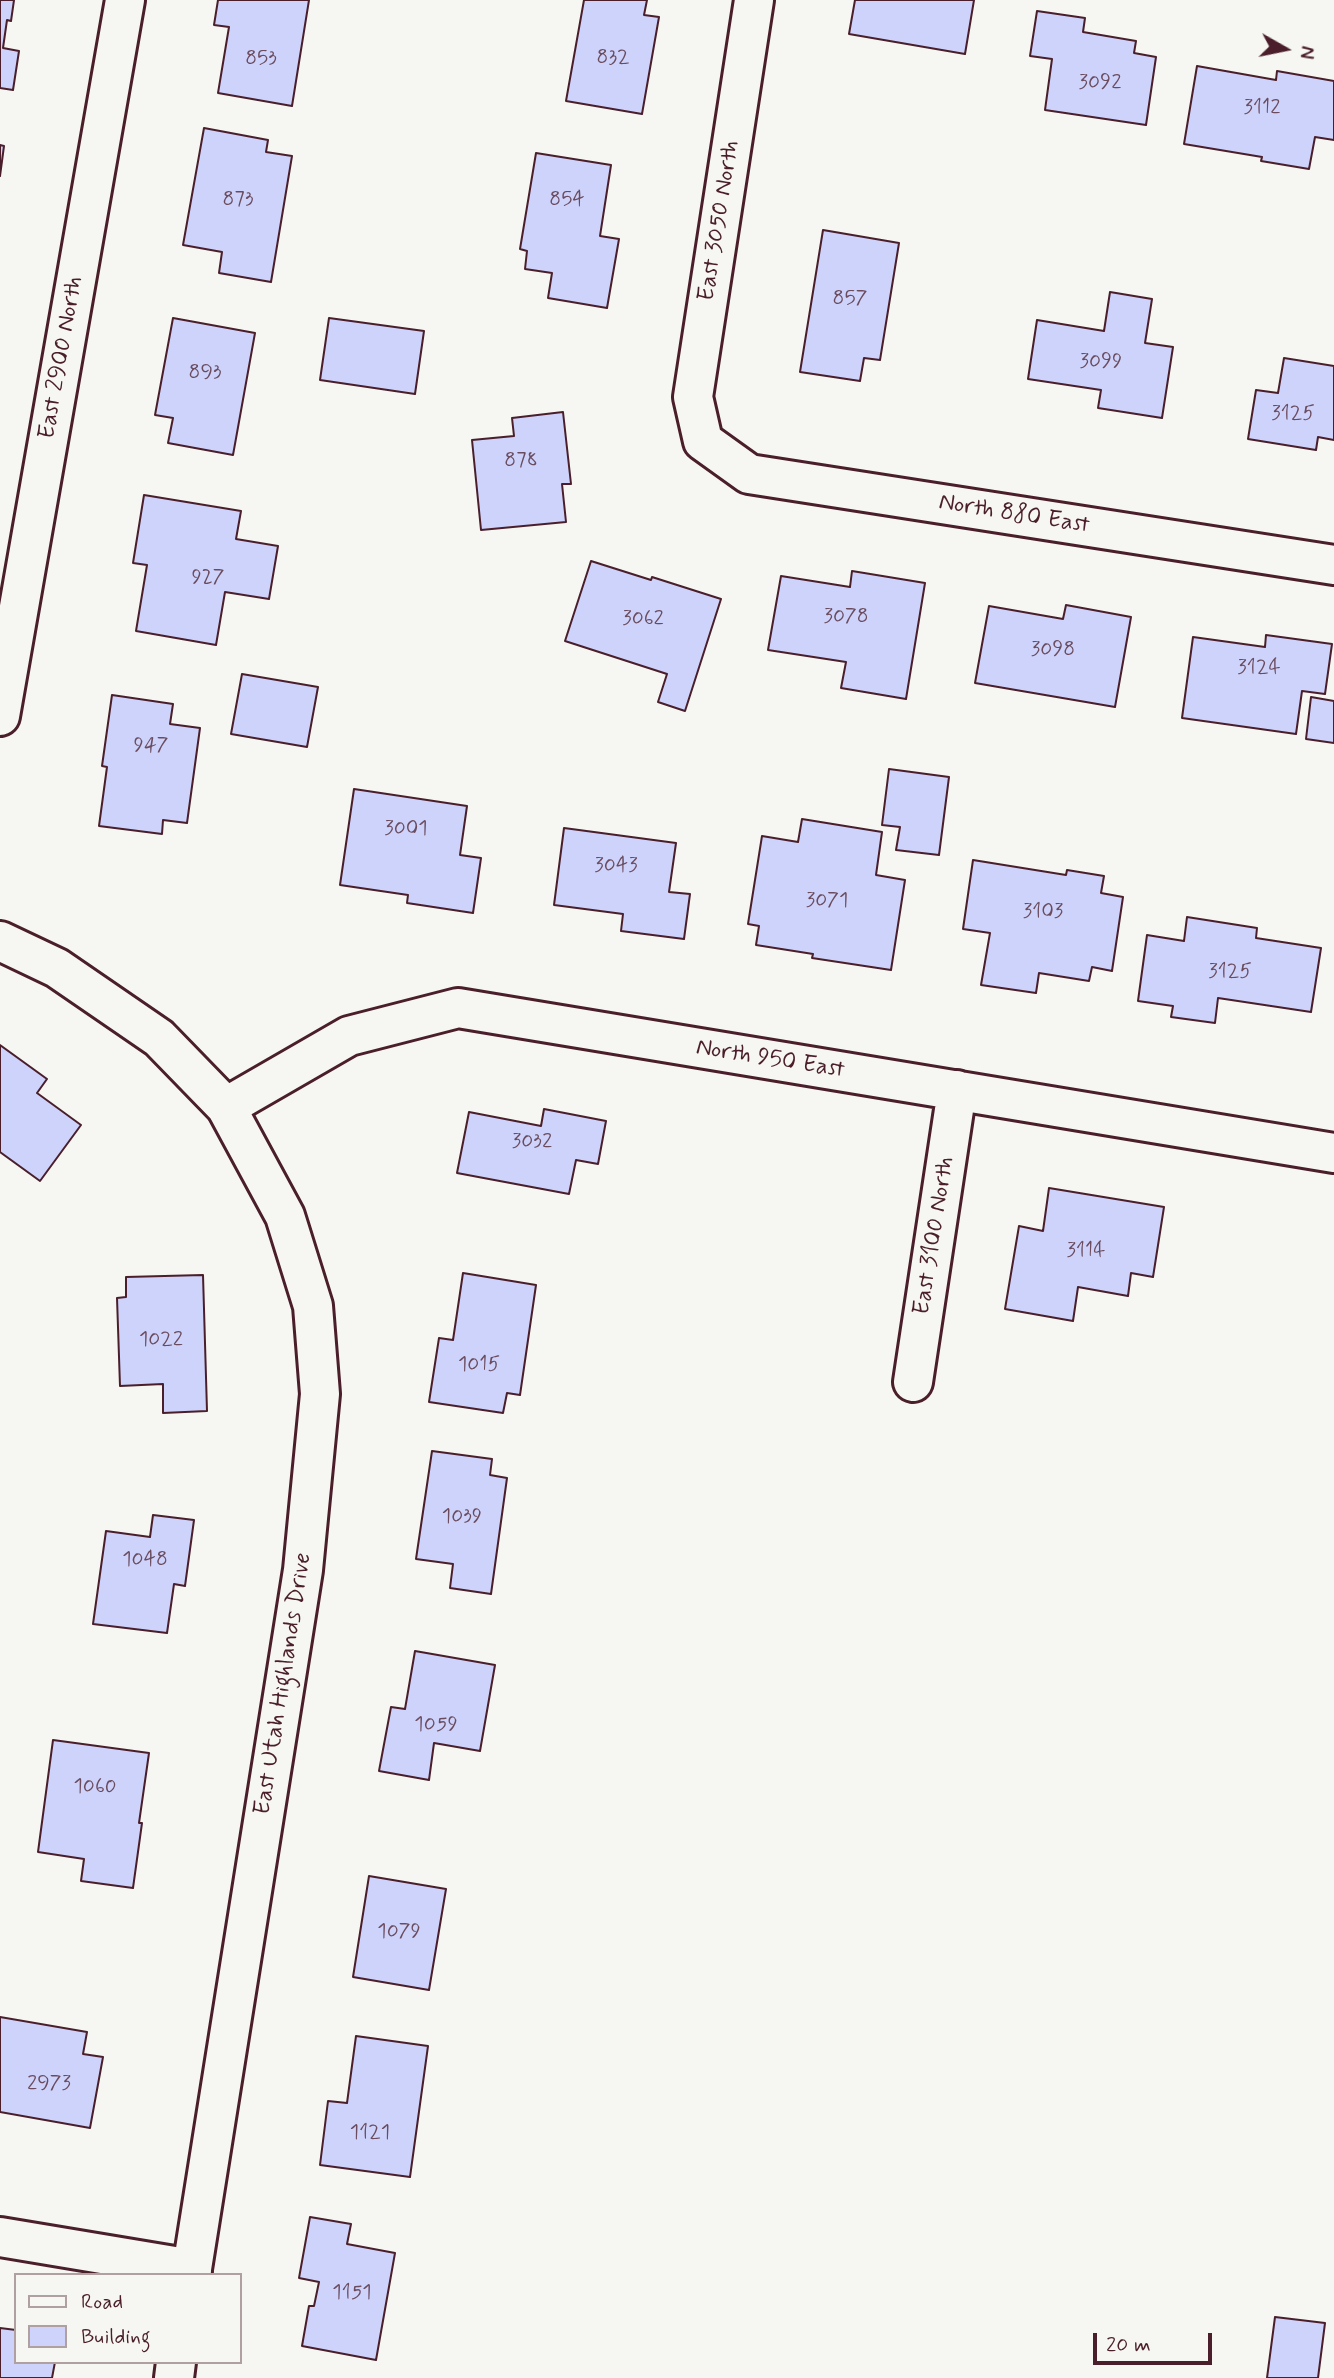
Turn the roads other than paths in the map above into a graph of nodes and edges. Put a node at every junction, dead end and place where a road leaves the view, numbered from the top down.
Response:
1 (125, 0) edge
2 (754, 0) edge
3 (703, 442) joint
4 (1334, 565) edge
5 (0, 716) edge
6 (0, 941) edge
7 (957, 1090) junction
8 (226, 1107) junction
9 (1334, 1153) edge
10 (913, 1382) dead end
11 (0, 2237) edge
12 (191, 2272) edge

1 - 5 street, East 2900 North
2 - 3 street, East 3050 North
3 - 4 street, North 880 East
6 - 8 street, East Utah Highlands Drive
7 - 8 street, North 950 East
7 - 9 street, North 950 East
7 - 10 street, East 3100 North
8 - 12 street, East Utah Highlands Drive
11 - 12 street

